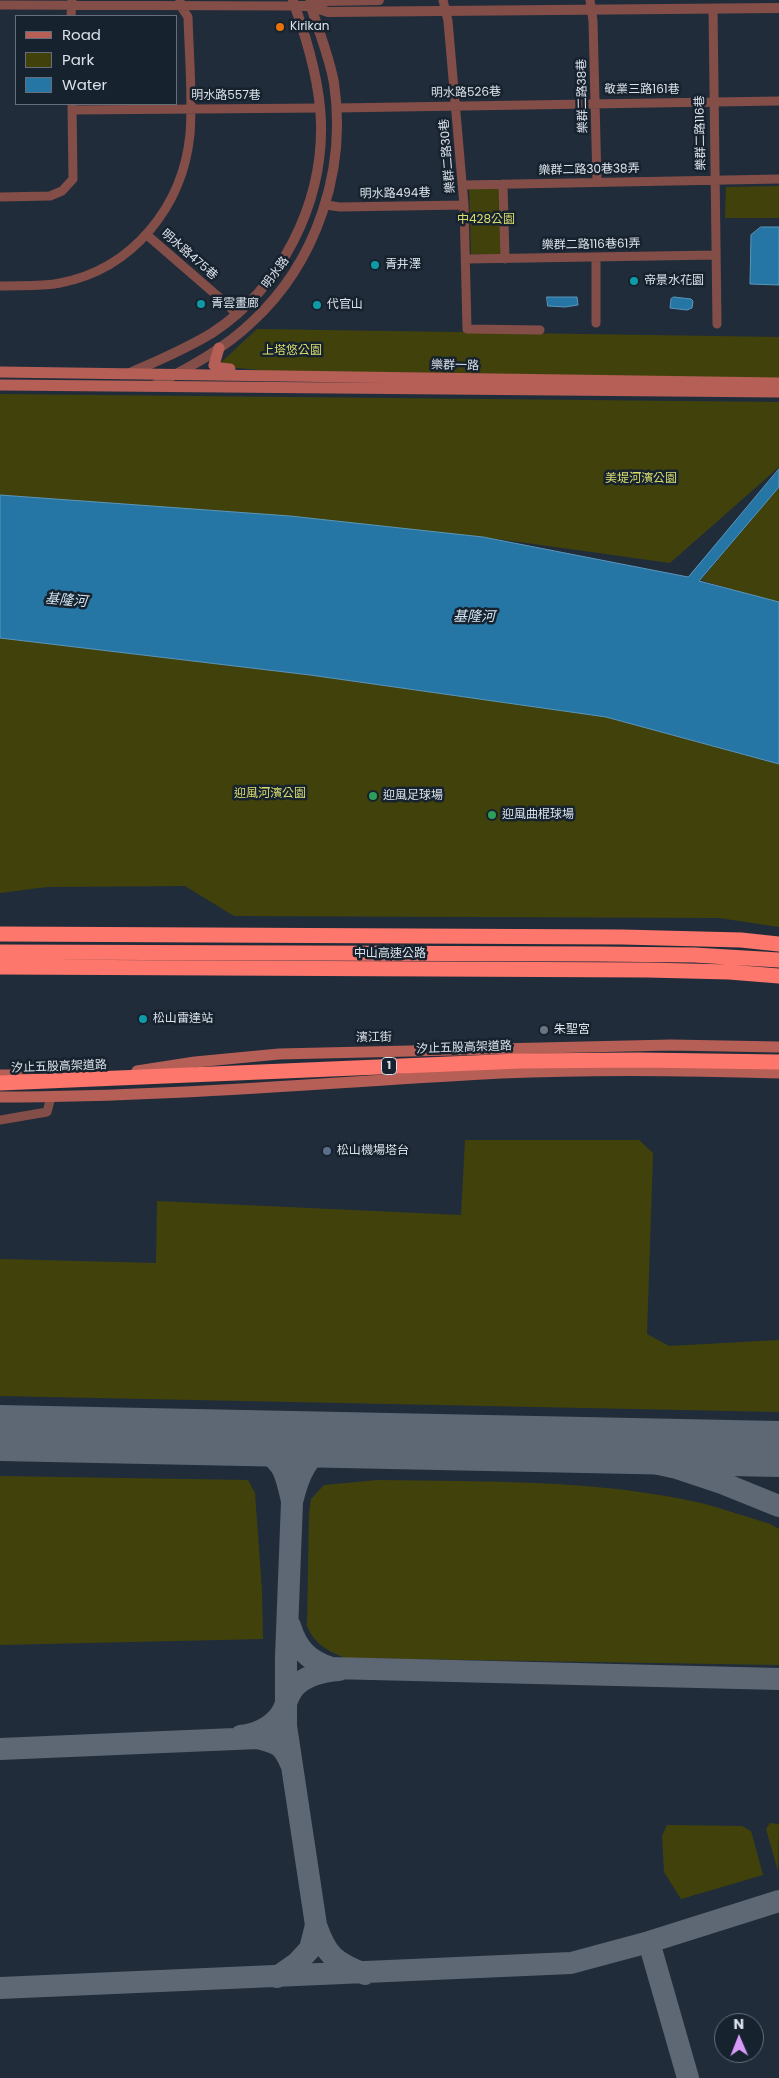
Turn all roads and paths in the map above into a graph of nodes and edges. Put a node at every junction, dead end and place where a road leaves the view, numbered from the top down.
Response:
1 (380, 0) edge
2 (443, 0) edge
3 (72, 2) edge
4 (180, 3) edge
5 (294, 3) edge
6 (310, 3) edge
7 (0, 5) edge
8 (591, 5) edge
9 (779, 8) edge
10 (713, 10) junction
11 (446, 11) junction
12 (71, 15) edge
13 (779, 101) edge
14 (713, 102) junction
15 (595, 103) junction
16 (456, 106) junction
17 (72, 107) edge
18 (320, 108) junction
19 (337, 108) junction
20 (190, 109) junction
21 (779, 179) edge
22 (715, 180) junction
23 (597, 182) junction
24 (463, 184) junction
25 (503, 184) junction
26 (0, 197) edge
27 (326, 205) junction
28 (464, 205) junction
29 (147, 235) junction
30 (716, 255) junction
31 (596, 257) junction
32 (505, 258) junction
33 (466, 259) junction
34 (0, 286) edge
35 (236, 314) junction
36 (596, 324) dead end
37 (717, 324) dead end
38 (540, 330) dead end
39 (219, 348) junction
40 (0, 372) edge
41 (130, 373) junction
42 (178, 374) junction
43 (279, 378) junction
44 (779, 383) edge
45 (0, 385) edge
46 (153, 386) junction
47 (779, 392) edge
48 (0, 934) edge
49 (779, 944) edge
50 (0, 952) edge
51 (779, 960) edge
52 (0, 968) edge
53 (779, 976) edge
54 (779, 1047) edge
55 (228, 1058) junction
56 (779, 1062) edge
57 (779, 1073) edge
58 (0, 1075) edge
59 (0, 1084) edge
60 (229, 1090) junction
61 (0, 1097) edge
62 (52, 1097) junction
63 (0, 1120) edge

1 - 6 street
2 - 11 street, 樂群二路30巷
3 - 4 street
3 - 7 street
3 - 12 street
4 - 5 street
4 - 20 street
5 - 6 street
5 - 18 street, 明水路
6 - 11 street
6 - 19 street, 明水路
8 - 10 street
8 - 11 street
8 - 15 street, 樂群二路38巷
9 - 10 street
10 - 14 street, 樂群二路116巷
11 - 16 street, 樂群二路30巷
13 - 14 street, 敬業三路161巷
14 - 15 street, 敬業三路161巷
14 - 22 street, 樂群二路116巷
15 - 16 street, 明水路526巷
15 - 23 street, 樂群二路38巷
16 - 19 street, 明水路526巷
16 - 24 street, 樂群二路30巷
17 - 20 street, 明水路557巷
17 - 26 street
18 - 20 street, 明水路557巷
18 - 35 street, 明水路
19 - 27 street, 明水路
20 - 29 street
21 - 22 street, 樂群二路30巷38弄
22 - 23 street, 樂群二路30巷38弄
22 - 30 street, 樂群二路116巷
23 - 25 street, 樂群二路30巷38弄
24 - 25 street, 樂群二路30巷38弄
24 - 28 street, 樂群二路30巷
25 - 32 street
27 - 28 street, 明水路494巷
27 - 39 street, 明水路
28 - 33 street, 樂群二路30巷
29 - 34 street
29 - 35 street, 明水路475巷
30 - 31 street, 樂群二路116巷61弄
30 - 37 street, 樂群二路116巷
31 - 32 street, 樂群二路116巷61弄
31 - 36 street
32 - 33 street, 樂群二路116巷61弄
33 - 38 street, 樂群二路30巷
35 - 41 street, 明水路
39 - 42 street, 明水路
39 - 43 main road
40 - 41 main road, 明水路
41 - 42 main road, 樂群一路
42 - 43 main road, 樂群一路
42 - 46 street, 明水路
43 - 44 main road, 樂群一路
45 - 46 main road, 明水路
46 - 47 main road, 樂群一路
48 - 49 highway, bridge
50 - 51 highway, 中山高速公路, bridge
52 - 53 highway, 中山高速公路, bridge
54 - 55 main road, 濱江街
55 - 58 main road, 濱江街
55 - 60 main road
56 - 59 highway, 汐止五股高架道路 / 1, bridge
57 - 60 main road
60 - 62 main road
61 - 62 main road
62 - 63 street

